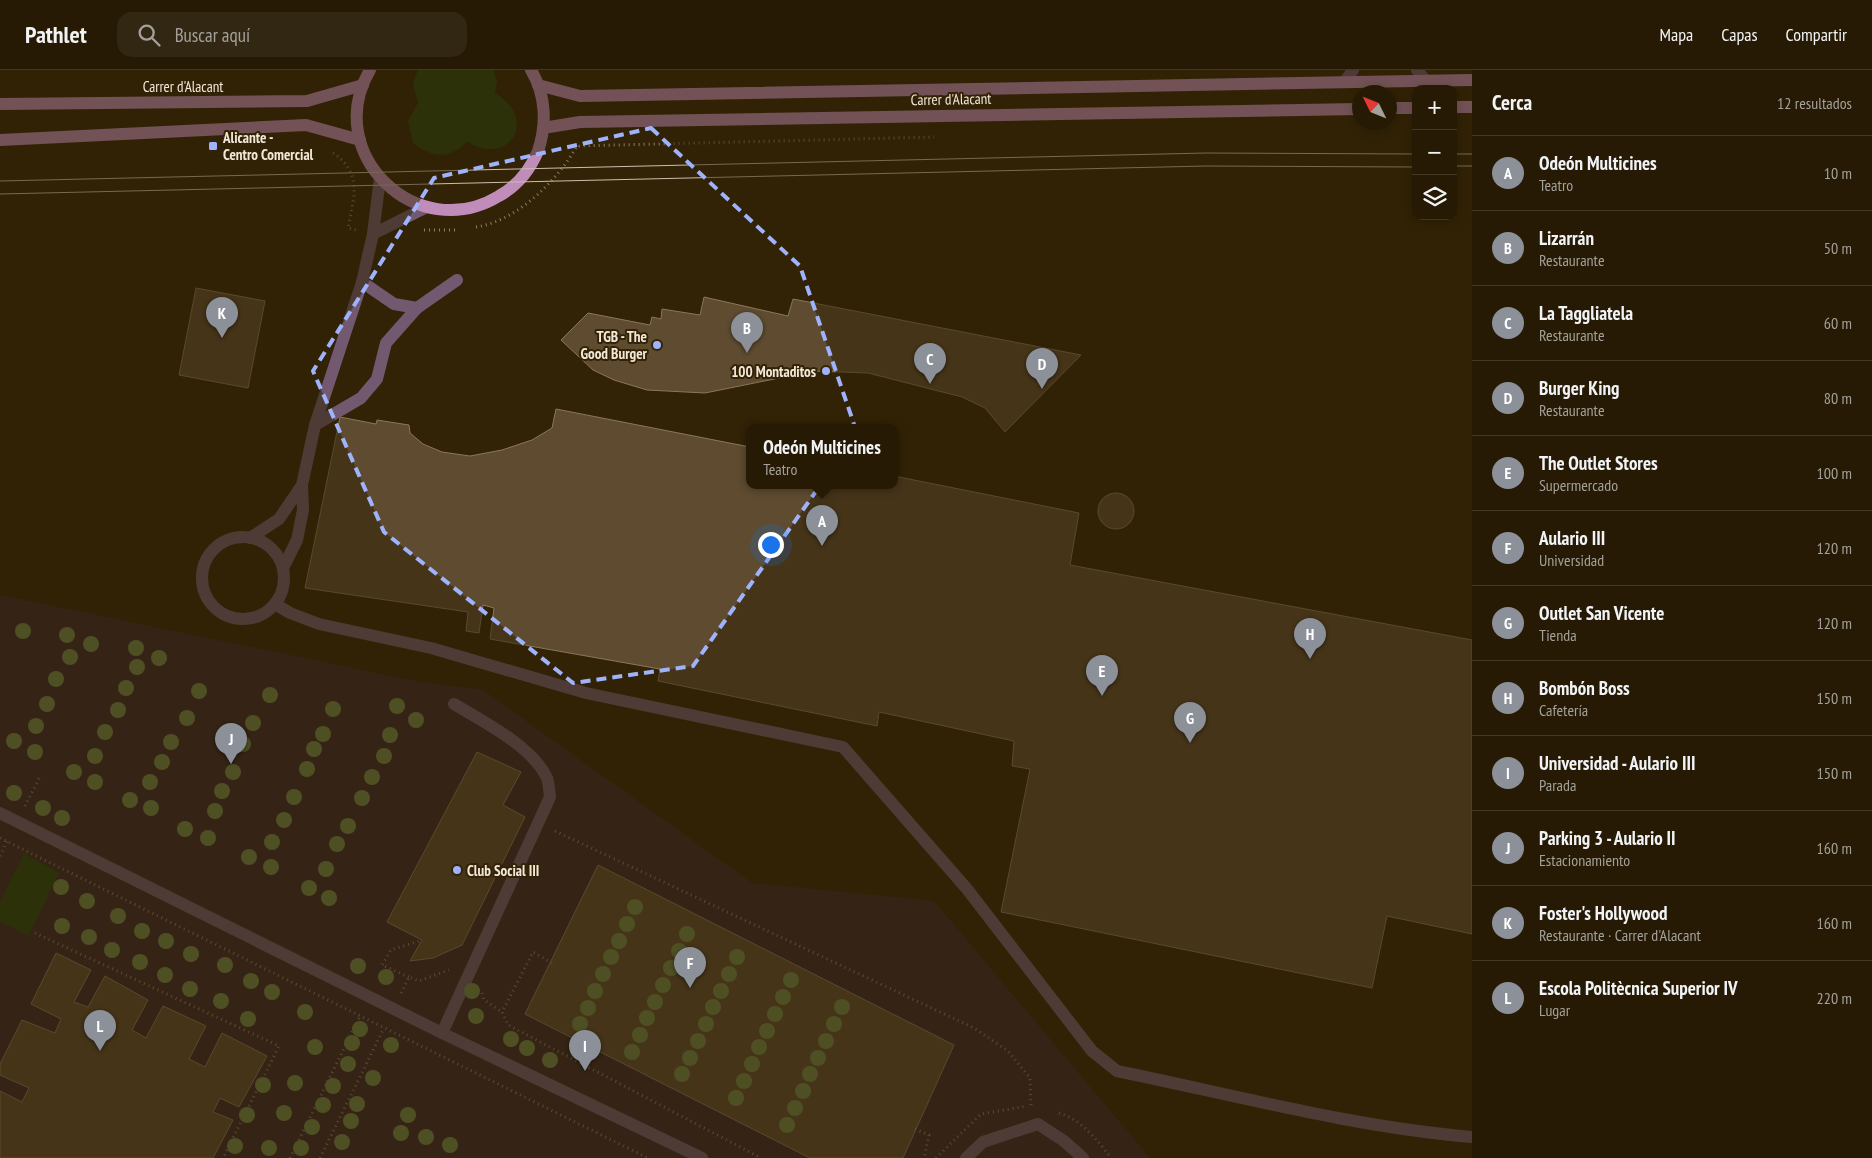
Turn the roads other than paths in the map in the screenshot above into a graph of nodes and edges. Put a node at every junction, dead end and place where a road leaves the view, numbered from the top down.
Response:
1 (370, 70) edge
2 (531, 70) edge
3 (1417, 70) edge
4 (1350, 75) edge
5 (1472, 80) edge
6 (1426, 81) junction
7 (363, 85) junction
8 (538, 85) junction
9 (0, 104) edge
10 (1457, 107) edge
11 (1472, 107) edge
12 (1352, 108) edge
13 (1397, 108) edge
14 (1412, 108) edge
15 (543, 128) junction
16 (0, 140) edge
17 (360, 140) junction
18 (380, 178) junction
19 (427, 207) junction
20 (374, 234) junction
21 (457, 280) dead end
22 (362, 282) junction
23 (417, 308) junction
24 (316, 424) junction
25 (302, 485) junction
26 (250, 538) junction
27 (283, 568) junction
28 (275, 604) junction
29 (454, 704) dead end
30 (0, 813) edge
31 (442, 1033) junction
32 (1472, 1137) edge
33 (702, 1158) edge
34 (966, 1158) edge
35 (1083, 1158) edge

1 - 7 main road
2 - 8 main road
3 - 6 street
4 - 6 main road, Carrer d'Alacant
4 - 8 main road, Carrer d'Alacant
5 - 6 main road, Carrer d'Alacant
7 - 9 main road, Carrer d'Alacant
7 - 17 main road
8 - 15 main road
10 - 11 main road
12 - 15 main road, Carrer d'Alacant
13 - 14 main road
15 - 19 main road
16 - 17 main road
17 - 18 main road
18 - 19 main road
18 - 20 street
19 - 20 street
20 - 22 street
21 - 23 street
22 - 23 street
22 - 24 street
23 - 24 street
24 - 25 street
25 - 26 street
25 - 27 street
26 - 27 street
26 - 28 street
27 - 28 street
28 - 32 street
29 - 31 street
30 - 31 street
31 - 33 street
34 - 35 street

